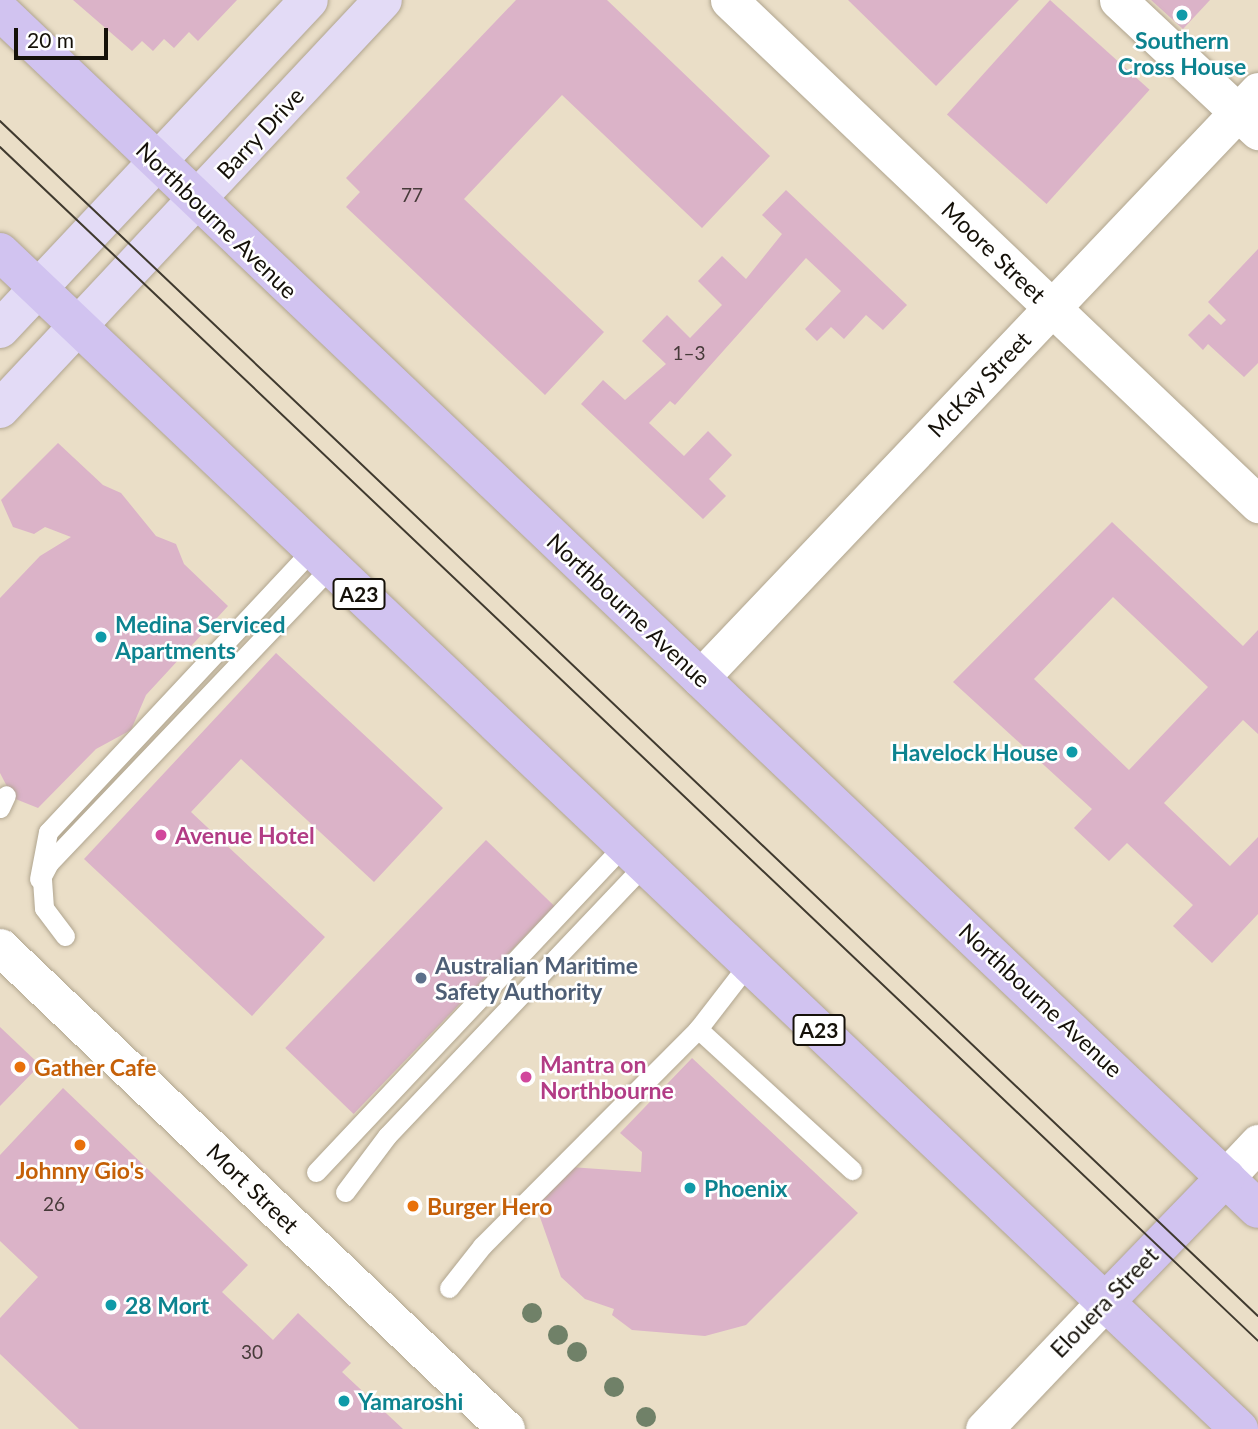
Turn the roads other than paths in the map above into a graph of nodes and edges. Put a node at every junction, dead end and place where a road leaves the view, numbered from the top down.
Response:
1 (309, 0) edge
2 (383, 0) edge
3 (729, 0) edge
4 (1118, 0) edge
5 (0, 11) edge
6 (1252, 111) edge
7 (157, 162) junction
8 (197, 201) junction
9 (0, 252) edge
10 (39, 288) junction
11 (1052, 308) junction
12 (79, 327) junction
13 (0, 329) edge
14 (0, 409) edge
15 (1258, 504) edge
16 (322, 558) junction
17 (700, 678) junction
18 (635, 854) junction
19 (41, 891) junction
20 (65, 936) dead end
21 (0, 947) edge
22 (748, 963) junction
23 (698, 1030) junction
24 (1258, 1143) edge
25 (852, 1170) dead end
26 (316, 1171) dead end
27 (1226, 1177) junction
28 (345, 1192) dead end
29 (1258, 1209) edge
30 (449, 1288) dead end
31 (1104, 1303) junction
32 (506, 1429) edge
33 (984, 1429) edge
34 (1239, 1429) edge

1 - 7 main road
2 - 8 main road, Barry Drive
3 - 11 street, Moore Street
4 - 6 street
5 - 7 highway, Northbourne Avenue
6 - 11 street, McKay Street
7 - 8 highway, Northbourne Avenue
7 - 10 main road
8 - 12 main road, Barry Drive
8 - 17 highway, Northbourne Avenue
9 - 10 highway, A23
10 - 12 highway, A23
10 - 13 main road
11 - 15 street, Moore Street
11 - 17 street, McKay Street
12 - 14 main road, Barry Drive
12 - 16 highway, A23
16 - 18 highway, A23
16 - 19 lane
16 - 19 lane
17 - 27 highway, Northbourne Avenue
18 - 22 highway, A23
18 - 26 lane
18 - 28 lane
19 - 20 lane
21 - 32 street, Mort Street
22 - 23 lane
22 - 31 highway, A23
23 - 25 lane
23 - 30 lane
24 - 27 street
27 - 29 highway, Northbourne Avenue
27 - 31 highway, Elouera Street
31 - 33 street, Elouera Street
31 - 34 highway, A23

